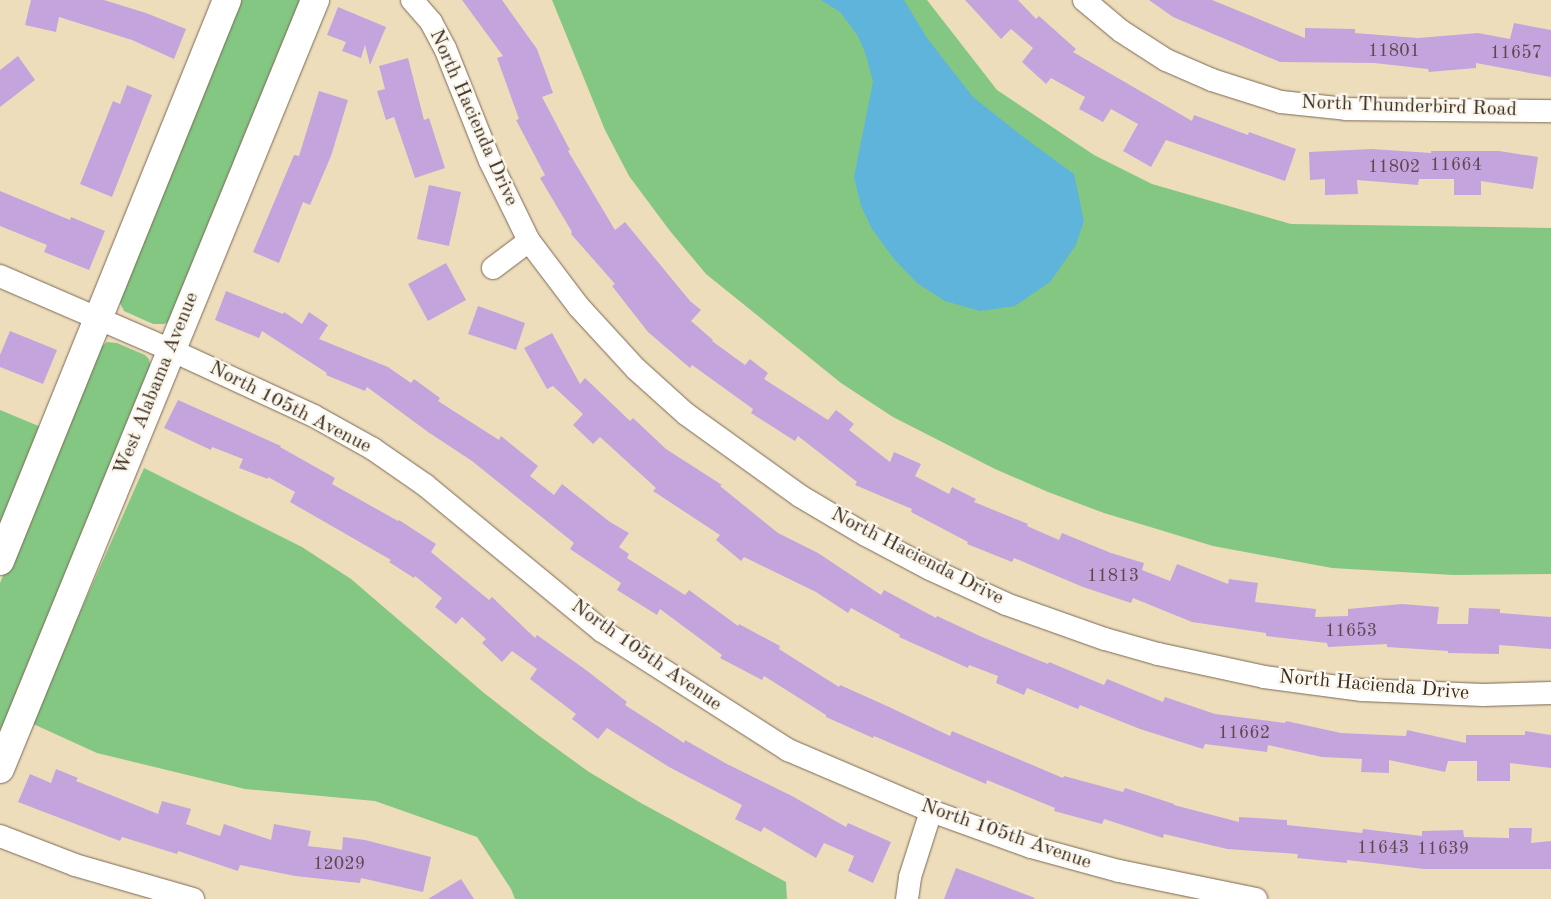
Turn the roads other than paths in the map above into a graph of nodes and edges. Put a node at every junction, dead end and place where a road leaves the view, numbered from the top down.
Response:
1 (226, 0) edge
2 (315, 0) edge
3 (412, 0) edge
4 (1084, 0) edge
5 (1551, 111) edge
6 (528, 241) junction
7 (492, 268) dead end
8 (0, 276) edge
9 (98, 319) junction
10 (172, 350) junction
11 (0, 561) edge
12 (1551, 693) edge
13 (0, 769) edge
14 (932, 812) junction
15 (0, 836) edge
16 (194, 899) edge
17 (907, 899) edge
18 (1256, 899) edge

1 - 9 street
2 - 10 street, West Alabama Avenue
3 - 6 street, North Hacienda Drive
4 - 5 street, North Thunderbird Road
6 - 7 street
6 - 12 street, North Hacienda Drive
8 - 9 street, North 105th Avenue
9 - 10 street, North 105th Avenue
9 - 11 street
10 - 13 street, West Alabama Avenue
10 - 14 street, North 105th Avenue
14 - 17 street
14 - 18 street, North 105th Avenue
15 - 16 street

